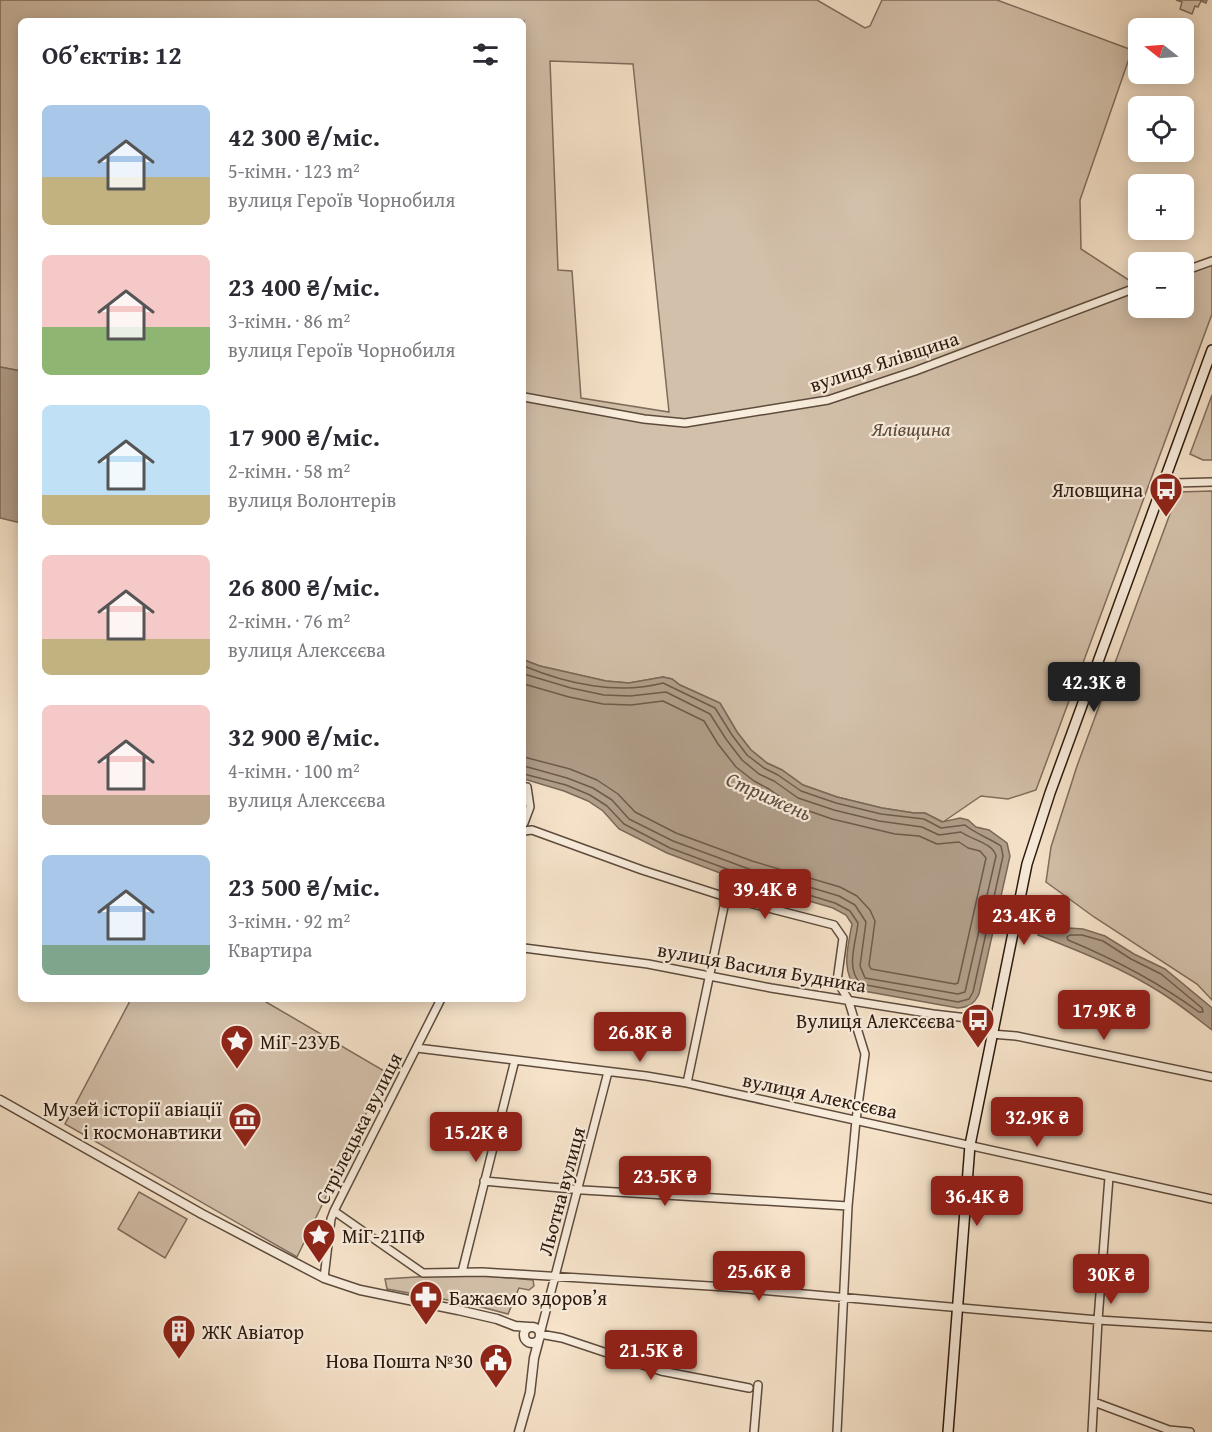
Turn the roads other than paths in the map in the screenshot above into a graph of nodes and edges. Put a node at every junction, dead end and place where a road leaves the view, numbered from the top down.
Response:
1 (1212, 261) edge
2 (1194, 268) edge
3 (1128, 292) edge
4 (1212, 350) edge
5 (526, 396) edge
6 (1212, 482) edge
7 (1174, 483) dead end
8 (527, 787) dead end
9 (526, 818) edge
10 (526, 831) edge
11 (726, 897) junction
12 (526, 948) edge
13 (709, 976) junction
14 (848, 999) junction
15 (440, 1002) edge
16 (994, 1021) junction
17 (991, 1034) junction
18 (417, 1048) junction
19 (515, 1060) junction
20 (608, 1072) junction
21 (1212, 1077) edge
22 (687, 1083) junction
23 (0, 1100) edge
24 (856, 1120) junction
25 (970, 1145) junction
26 (1109, 1177) junction
27 (484, 1181) junction
28 (578, 1189) junction
29 (1212, 1200) edge
30 (848, 1206) junction
31 (334, 1211) junction
32 (462, 1272) junction
33 (324, 1278) junction
34 (555, 1278) junction
35 (843, 1296) junction
36 (957, 1307) junction
37 (543, 1318) junction
38 (1098, 1320) junction
39 (515, 1326) junction
40 (530, 1327) junction
41 (1212, 1327) edge
42 (539, 1336) junction
43 (525, 1339) junction
44 (534, 1358) junction
45 (758, 1385) dead end
46 (749, 1388) dead end
47 (1094, 1402) junction
48 (519, 1432) edge
49 (754, 1432) edge
50 (837, 1432) edge
51 (948, 1432) edge
52 (1092, 1432) edge
53 (1190, 1432) edge

1 - 2 street
3 - 5 street, вулиця Ялівщина
4 - 16 main road
6 - 7 street
8 - 9 street
10 - 11 street
11 - 13 street
11 - 14 street
12 - 13 street, вулиця Василя Будника
13 - 14 street, вулиця Василя Будника
13 - 22 street
14 - 16 street, вулиця Василя Будника
14 - 24 street
15 - 18 street, Стрілецька вулиця
16 - 17 main road
17 - 21 street
17 - 25 main road
18 - 19 street, вулиця Алексєєва
18 - 31 street, Стрілецька вулиця
19 - 20 street, вулиця Алексєєва
19 - 27 street
20 - 22 street, вулиця Алексєєва
20 - 28 street, Льотна вулиця
22 - 24 street, вулиця Алексєєва
23 - 33 street
24 - 25 street, вулиця Алексєєва
24 - 30 street
25 - 26 street, вулиця Алексєєва
25 - 36 main road
26 - 29 street, вулиця Алексєєва
26 - 38 street
27 - 28 street
27 - 32 street
28 - 30 street
28 - 34 street, Льотна вулиця
30 - 35 street
31 - 32 street
31 - 33 street, Стрілецька вулиця
32 - 34 street
33 - 39 street
34 - 35 street
34 - 37 street, Льотна вулиця
35 - 36 street
35 - 50 street
36 - 38 street
36 - 51 main road
37 - 40 street
37 - 42 street, Льотна вулиця
38 - 41 street
38 - 47 street
39 - 40 street
39 - 43 street
40 - 42 street
40 - 43 street
42 - 43 street
42 - 44 street, Льотна вулиця
42 - 46 street
43 - 44 street
44 - 48 street, Льотна вулиця
45 - 49 street
47 - 52 street
47 - 53 street

